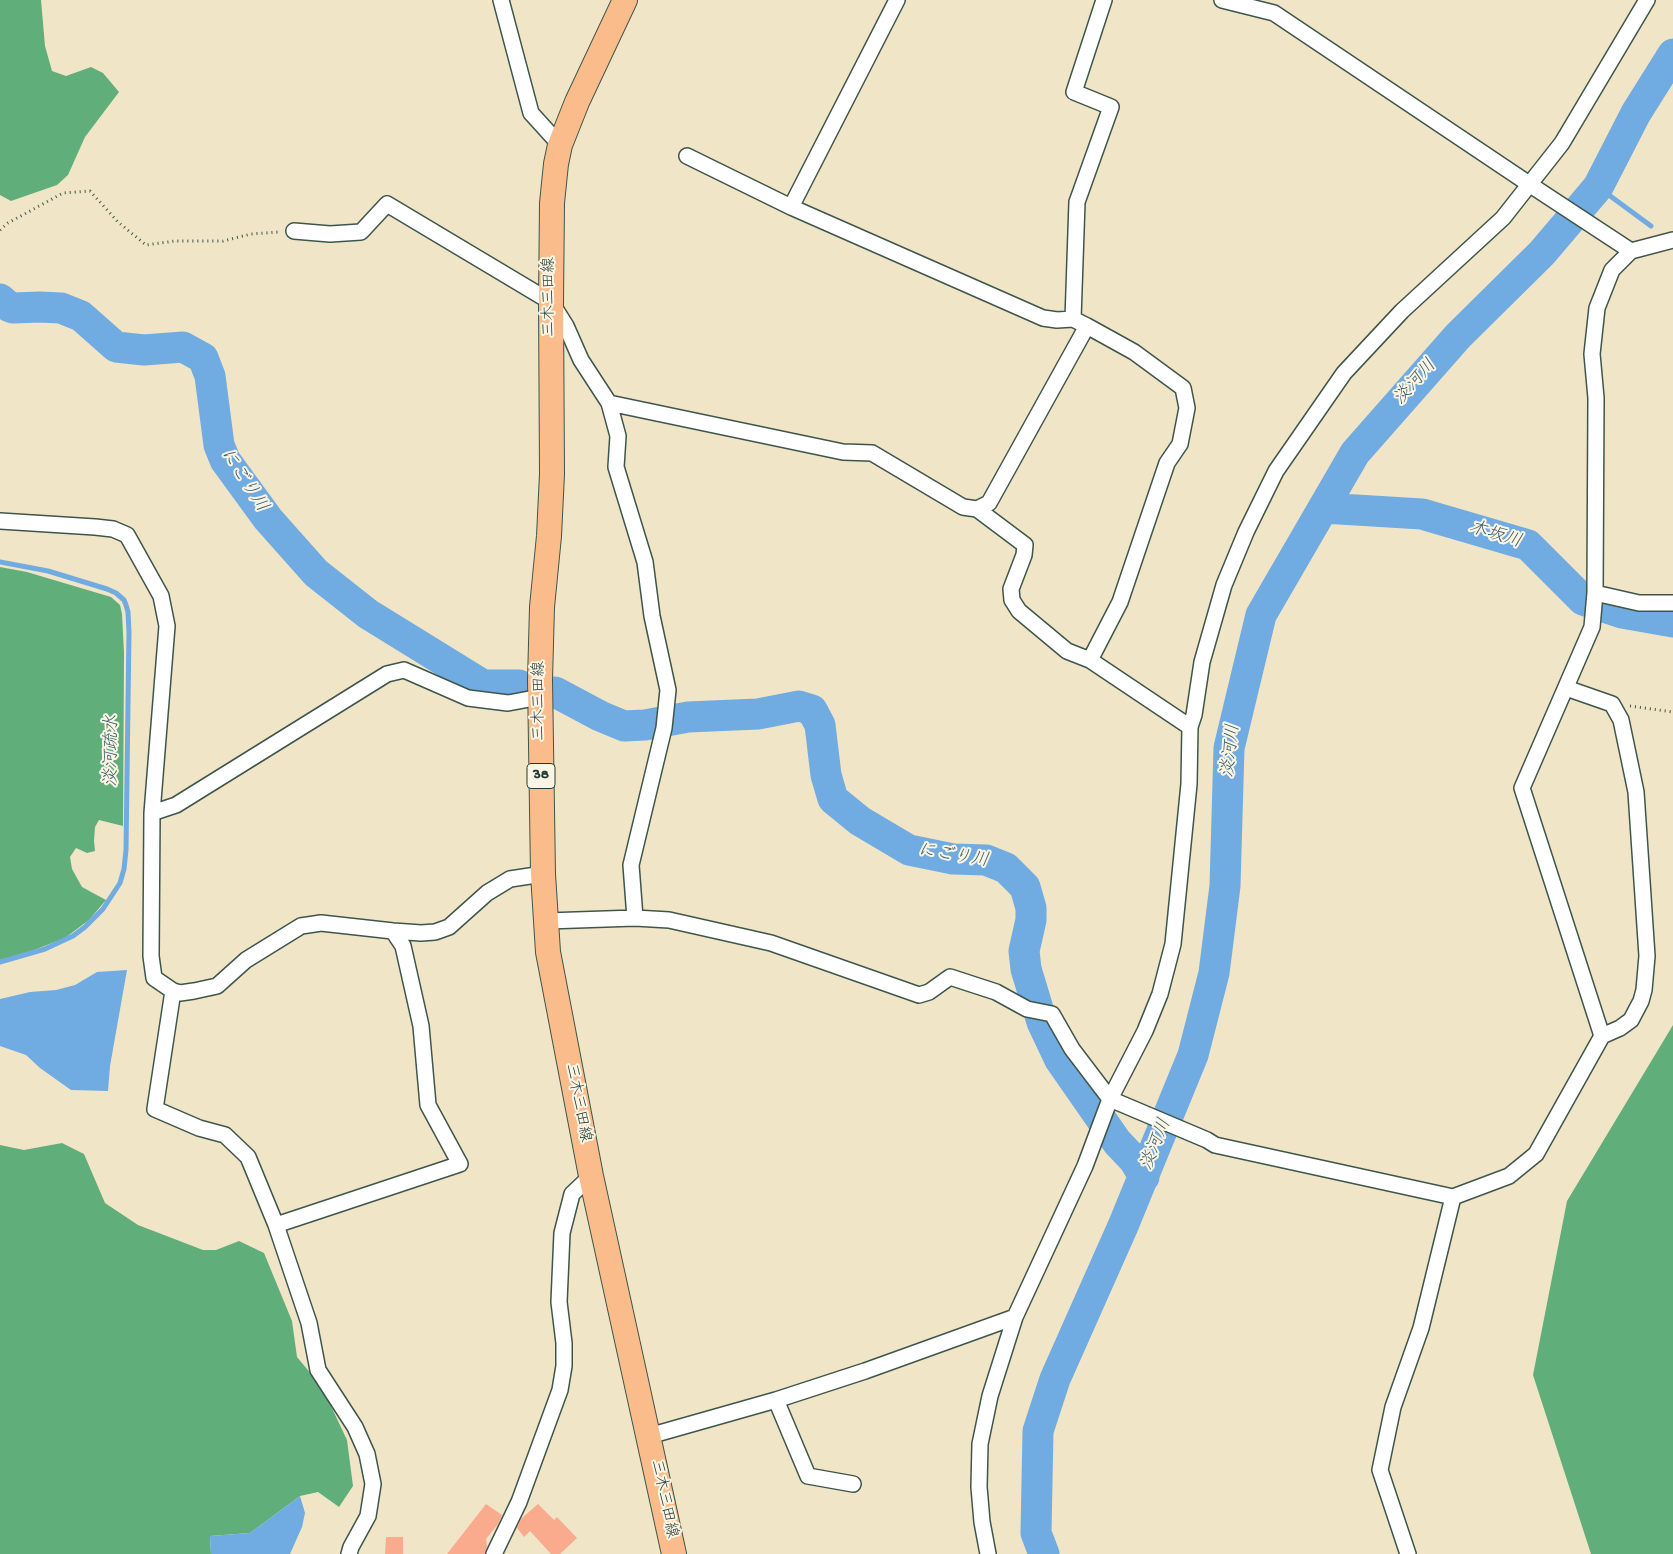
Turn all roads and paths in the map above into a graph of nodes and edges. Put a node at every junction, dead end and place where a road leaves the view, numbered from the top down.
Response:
1 (501, 0) edge
2 (625, 0) edge
3 (897, 0) edge
4 (1104, 0) edge
5 (1222, 0) edge
6 (1647, 0) edge
7 (560, 145) junction
8 (688, 156) dead end
9 (1531, 186) junction
10 (792, 207) junction
11 (0, 230) edge
12 (294, 232) joint
13 (1673, 240) edge
14 (1627, 248) junction
15 (550, 302) junction
16 (1073, 319) junction
17 (1087, 326) junction
18 (610, 403) junction
19 (977, 510) junction
20 (0, 521) edge
21 (1595, 593) junction
22 (1673, 603) edge
23 (1090, 660) junction
24 (1566, 688) junction
25 (540, 697) junction
26 (1612, 704) junction
27 (1673, 712) edge
28 (1190, 727) junction
29 (152, 813) junction
30 (543, 874) junction
31 (634, 918) junction
32 (547, 921) junction
33 (393, 931) junction
34 (173, 991) junction
35 (1602, 1036) junction
36 (1110, 1099) junction
37 (591, 1176) junction
38 (1453, 1197) junction
39 (276, 1225) junction
40 (1015, 1317) junction
41 (776, 1400) junction
42 (649, 1436) junction
43 (852, 1484) dead end
44 (350, 1554) edge
45 (494, 1554) edge
46 (674, 1554) edge
47 (988, 1554) edge
48 (1408, 1554) edge

1 - 7 street
2 - 7 main road, 三木三田線 / 38
3 - 10 street
4 - 16 street
5 - 9 street
6 - 9 street
7 - 15 main road, 三木三田線 / 38
8 - 10 street
9 - 14 street
9 - 28 street
10 - 16 street
11 - 12 path
12 - 15 street
13 - 14 street
14 - 21 street
15 - 18 street
15 - 25 main road, 三木三田線 / 38
16 - 17 street
17 - 19 street
17 - 23 street
18 - 19 street
18 - 31 street
19 - 23 street
20 - 29 street
21 - 22 street
21 - 24 street
23 - 28 street
24 - 26 street
24 - 35 street
25 - 29 street
25 - 30 main road, 三木三田線 / 38
26 - 27 path
26 - 35 street
28 - 36 street
29 - 34 street
30 - 32 main road, 三木三田線 / 38
30 - 33 street
31 - 32 street
31 - 36 street
32 - 37 main road, 三木三田線 / 38
33 - 34 street
33 - 39 street
34 - 39 street
35 - 38 street
36 - 38 street
36 - 40 street
37 - 42 main road, 三木三田線 / 38
37 - 45 street
38 - 48 street
39 - 44 street
40 - 41 street
40 - 47 street
41 - 42 street
41 - 43 street
42 - 46 main road, 三木三田線 / 38

